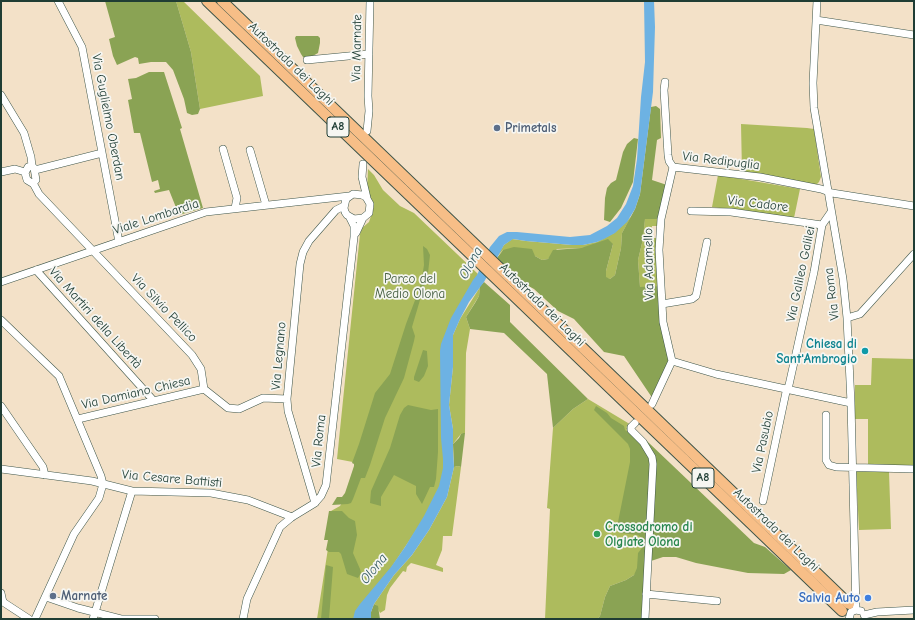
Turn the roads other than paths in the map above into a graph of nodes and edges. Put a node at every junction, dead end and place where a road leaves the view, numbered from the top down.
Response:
1 (58, 1) edge
2 (207, 1) edge
3 (222, 1) edge
4 (370, 1) edge
5 (817, 1) edge
6 (816, 20) junction
7 (914, 35) edge
8 (369, 54) junction
9 (308, 60) dead end
10 (665, 82) dead end
11 (1, 96) edge
12 (366, 131) dead end
13 (224, 149) dead end
14 (250, 150) dead end
15 (102, 153) junction
16 (363, 164) dead end
17 (673, 167) junction
18 (33, 168) junction
19 (1, 172) edge
20 (25, 172) junction
21 (362, 177) junction
22 (33, 183) junction
23 (827, 191) junction
24 (350, 196) junction
25 (367, 198) junction
26 (323, 199) junction
27 (266, 205) junction
28 (344, 206) junction
29 (914, 206) edge
30 (235, 208) junction
31 (691, 211) dead end
32 (831, 212) junction
33 (348, 216) junction
34 (330, 217) junction
35 (362, 218) junction
36 (822, 225) junction
37 (354, 237) junction
38 (119, 242) junction
39 (707, 242) dead end
40 (93, 251) junction
41 (914, 254) edge
42 (36, 270) junction
43 (496, 273) junction
44 (1, 282) edge
45 (662, 304) junction
46 (847, 318) junction
47 (1, 320) edge
48 (672, 360) junction
49 (204, 389) junction
50 (788, 389) junction
51 (287, 399) junction
52 (153, 400) junction
53 (851, 403) junction
54 (652, 404) dead end
55 (1, 406) edge
56 (826, 415) dead end
57 (78, 419) junction
58 (635, 423) dead end
59 (853, 467) junction
60 (1, 469) edge
61 (914, 469) edge
62 (45, 475) junction
63 (103, 484) junction
64 (132, 491) junction
65 (763, 501) dead end
66 (315, 503) junction
67 (292, 516) junction
68 (1, 593) edge
69 (646, 594) junction
70 (46, 597) junction
71 (717, 601) dead end
72 (849, 608) junction
73 (914, 610) edge
74 (94, 616) edge
75 (864, 617) edge
76 (29, 619) edge
77 (35, 619) edge
78 (155, 619) edge
79 (243, 619) edge
80 (645, 619) edge
81 (849, 619) edge

1 - 15 street, Via Guglielmo Oberdan
2 - 43 highway, Autostrada dei Laghi / A8
3 - 43 highway, Autostrada dei Laghi / A8
4 - 8 street, Via Marnate
5 - 6 street, Via Roma
6 - 7 street
6 - 23 street, Via Roma
8 - 9 street
8 - 12 street, Via Marnate
10 - 17 street, Via Redipuglia
11 - 18 street
13 - 30 street
14 - 27 street
15 - 18 street
15 - 38 street, Via Guglielmo Oberdan
16 - 21 street
17 - 23 street, Via Redipuglia
17 - 45 street, Via Adamello
18 - 20 street
18 - 22 street
19 - 20 street
20 - 22 street, Via Silvio Pellico
21 - 24 street
21 - 25 street
22 - 40 street, Via Silvio Pellico
23 - 29 street, Via Redipuglia
23 - 32 street, Via Roma
24 - 25 street
24 - 26 street, Viale Lombardia
24 - 28 street
25 - 35 street, Via Roma
26 - 27 street, Viale Lombardia
26 - 28 street, Viale Lombardia
27 - 30 street, Viale Lombardia
28 - 33 street, Via Roma
28 - 34 street, Via Legnano
30 - 38 street, Viale Lombardia
31 - 36 street, Via Cadore
32 - 36 street, Via Galileo Galilei
32 - 46 street, Via Roma
33 - 34 street
33 - 35 street
33 - 37 street, Via Roma
34 - 51 street, Via Legnano
35 - 37 street, Via Roma
36 - 50 street, Via Galileo Galilei
37 - 66 street, Via Roma
38 - 40 street, Viale Lombardia
39 - 45 street
40 - 42 street, Viale Lombardia
40 - 49 street, Via Silvio Pellico
41 - 46 street
42 - 44 street, Viale Lombardia
42 - 52 street, Via Martiri della Libertà
43 - 72 highway, Autostrada dei Laghi / A8
45 - 48 street, Via Adamello
46 - 53 street, Via Roma
47 - 57 street
48 - 50 street
48 - 54 street
49 - 51 street, Via Damiano Chiesa
49 - 52 street, Via Damiano Chiesa
50 - 53 street
50 - 65 street, Via Pasubio
51 - 66 street, Via Legnano
52 - 57 street, Via Damiano Chiesa
53 - 59 street, Via Roma
55 - 62 street
56 - 59 street
57 - 63 street
58 - 69 street
59 - 61 street
59 - 72 street, Via Roma
60 - 62 street, Via Cesare Battisti
62 - 63 street, Via Cesare Battisti
63 - 64 street, Via Cesare Battisti
63 - 70 street
64 - 67 street, Via Cesare Battisti
64 - 74 street
66 - 67 street, Via Roma
67 - 79 street, Via Roma
68 - 76 street
69 - 71 street
69 - 80 street
70 - 74 street
70 - 77 street
72 - 75 street
72 - 81 street
73 - 75 street
74 - 78 street

